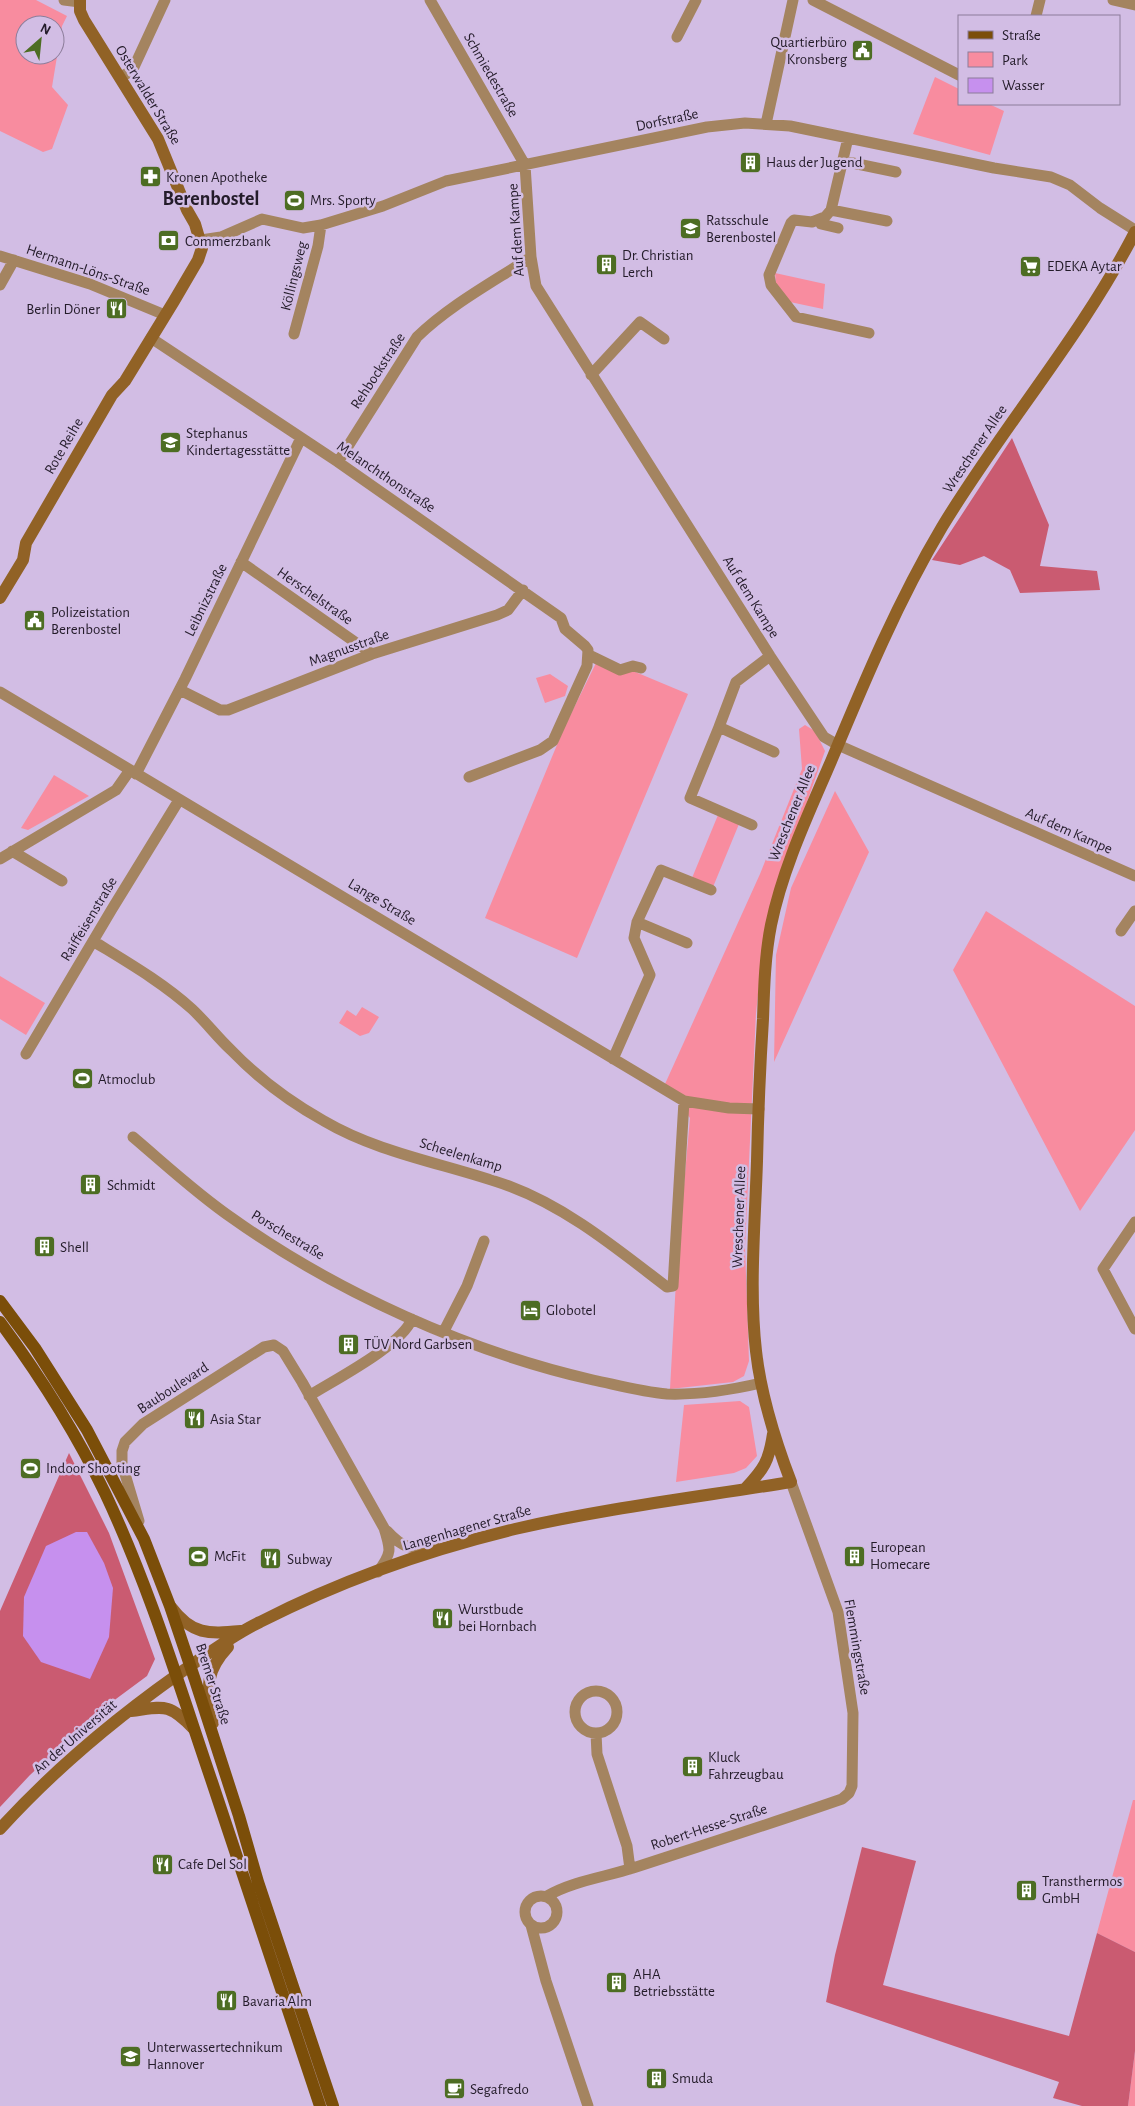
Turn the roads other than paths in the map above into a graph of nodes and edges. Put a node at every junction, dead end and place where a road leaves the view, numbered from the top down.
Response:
1 (64, 0) edge
2 (165, 0) edge
3 (430, 0) edge
4 (696, 0) edge
5 (793, 0) edge
6 (813, 0) edge
7 (1040, 0) edge
8 (1113, 0) edge
9 (80, 1) edge
10 (1135, 6) edge
11 (1036, 15) edge
12 (677, 37) dead end
13 (958, 74) edge
14 (121, 77) junction
15 (766, 124) junction
16 (848, 138) junction
17 (843, 161) junction
18 (525, 165) junction
19 (896, 172) dead end
20 (831, 210) junction
21 (818, 220) junction
22 (887, 221) dead end
23 (321, 225) junction
24 (838, 228) dead end
25 (1135, 231) edge
26 (201, 240) junction
27 (0, 256) edge
28 (531, 257) junction
29 (14, 260) junction
30 (0, 285) edge
31 (165, 315) junction
32 (869, 333) dead end
33 (294, 334) dead end
34 (151, 338) junction
35 (664, 339) dead end
36 (591, 375) junction
37 (301, 438) junction
38 (338, 462) junction
39 (241, 562) junction
40 (523, 590) junction
41 (0, 598) edge
42 (372, 654) junction
43 (589, 655) junction
44 (770, 656) junction
45 (641, 668) dead end
46 (180, 690) junction
47 (0, 692) edge
48 (719, 727) junction
49 (838, 745) junction
50 (774, 752) dead end
51 (133, 772) junction
52 (469, 777) dead end
53 (179, 800) junction
54 (752, 825) dead end
55 (5, 853) edge
56 (1135, 876) edge
57 (62, 881) dead end
58 (711, 890) dead end
59 (1135, 911) edge
60 (637, 922) junction
61 (1121, 930) dead end
62 (92, 941) junction
63 (687, 943) dead end
64 (26, 1054) dead end
65 (613, 1059) junction
66 (684, 1101) junction
67 (758, 1109) junction
68 (133, 1137) dead end
69 (1135, 1222) edge
70 (484, 1242) dead end
71 (0, 1301) edge
72 (412, 1319) junction
73 (0, 1322) edge
74 (1135, 1328) edge
75 (444, 1332) junction
76 (761, 1383) junction
77 (309, 1396) junction
78 (773, 1431) junction
79 (792, 1482) junction
80 (745, 1489) junction
81 (384, 1528) junction
82 (144, 1540) junction
83 (446, 1548) junction
84 (378, 1572) junction
85 (170, 1606) junction
86 (243, 1631) junction
87 (190, 1666) junction
88 (176, 1675) junction
89 (128, 1712) junction
90 (194, 1728) junction
91 (596, 1733) dead end
92 (215, 1743) junction
93 (849, 1793) joint
94 (0, 1829) edge
95 (630, 1869) junction
96 (576, 1885) junction
97 (547, 1896) junction
98 (557, 1906) junction
99 (531, 1925) junction
100 (545, 1928) junction
101 (538, 1951) junction
102 (320, 2106) edge
103 (333, 2106) edge
104 (588, 2106) edge

1 - 9 street
2 - 14 street
3 - 18 street, Schmiedestraße
4 - 12 street
5 - 15 street
6 - 13 street
7 - 11 street
8 - 10 street
9 - 14 street, Osterwalder Straße
14 - 26 street, Osterwalder Straße
15 - 16 street, Dorfstraße
15 - 18 street, Dorfstraße
16 - 17 street
16 - 25 street, Dorfstraße
17 - 19 street
17 - 20 street
18 - 23 street, Dorfstraße
18 - 28 street, Auf dem Kampe
20 - 21 street
20 - 22 street
21 - 24 street
21 - 32 street
23 - 26 street, Dorfstraße
23 - 33 street, Köllingsweg
25 - 49 street, Wreschener Allee
26 - 31 street
27 - 29 street, Hermann-Löns-Straße
28 - 36 street, Auf dem Kampe
28 - 38 street, Rehbockstraße
29 - 30 street
29 - 31 street, Hermann-Löns-Straße
31 - 34 street, Rote Reihe
34 - 37 street, Melanchthonstraße
34 - 41 street, Rote Reihe
35 - 36 street
36 - 44 street, Auf dem Kampe
37 - 38 street, Melanchthonstraße
37 - 39 street, Leibnizstraße
38 - 40 street, Melanchthonstraße
39 - 42 street, Herschelstraße
39 - 46 street, Leibnizstraße
40 - 42 street, Magnusstraße
40 - 43 street, Melanchthonstraße
42 - 46 street, Magnusstraße
43 - 45 street, Melanchthonstraße
43 - 52 street
44 - 48 street
44 - 49 street, Auf dem Kampe
46 - 51 street, Leibnizstraße
47 - 51 street, Lange Straße
48 - 50 street
48 - 54 street
49 - 56 street, Auf dem Kampe
49 - 67 street, Wreschener Allee
51 - 53 street, Lange Straße
51 - 55 street, Leibnizstraße
53 - 62 street, Raiffeisenstraße
53 - 65 street, Lange Straße
55 - 57 street, Leibnizstraße
58 - 60 street
59 - 61 street
60 - 63 street
60 - 65 street
62 - 64 street, Raiffeisenstraße
62 - 66 street, Scheelenkamp
65 - 66 street, Lange Straße
66 - 67 street, Lange Straße
67 - 76 street, Wreschener Allee
68 - 72 street, Porschestraße
69 - 74 street
70 - 75 street
71 - 82 main road, Bremer Straße
72 - 75 street, Porschestraße
72 - 77 street
73 - 88 main road
75 - 76 street, Porschestraße
76 - 78 street, Wreschener Allee
77 - 81 street, Bauboulevard
77 - 82 street, Bauboulevard
78 - 79 street, Wreschener Allee
78 - 80 street
79 - 80 street, Langenhagener Straße
79 - 93 street, Flemmingstraße
80 - 83 street, Langenhagener Straße
81 - 83 street, Bauboulevard
81 - 84 street, Bauboulevard
82 - 85 main road, Bremer Straße
83 - 84 street, Langenhagener Straße
84 - 86 street, Langenhagener Straße
85 - 86 street
85 - 87 main road, Bremer Straße
86 - 87 street, Langenhagener Straße
86 - 92 street
87 - 88 street, Langenhagener Straße
87 - 92 main road, Bremer Straße
88 - 89 street, An der Universität
88 - 90 main road
89 - 90 street
89 - 94 street, An der Universität
90 - 102 main road
91 - 95 street
92 - 103 main road, Bremer Straße
93 - 95 street, Robert-Hesse-Straße
95 - 96 street, Robert-Hesse-Straße
96 - 97 street, Robert-Hesse-Straße
96 - 98 street
97 - 98 street
97 - 99 street
98 - 100 street
99 - 100 street
99 - 101 street
100 - 101 street
101 - 104 street

